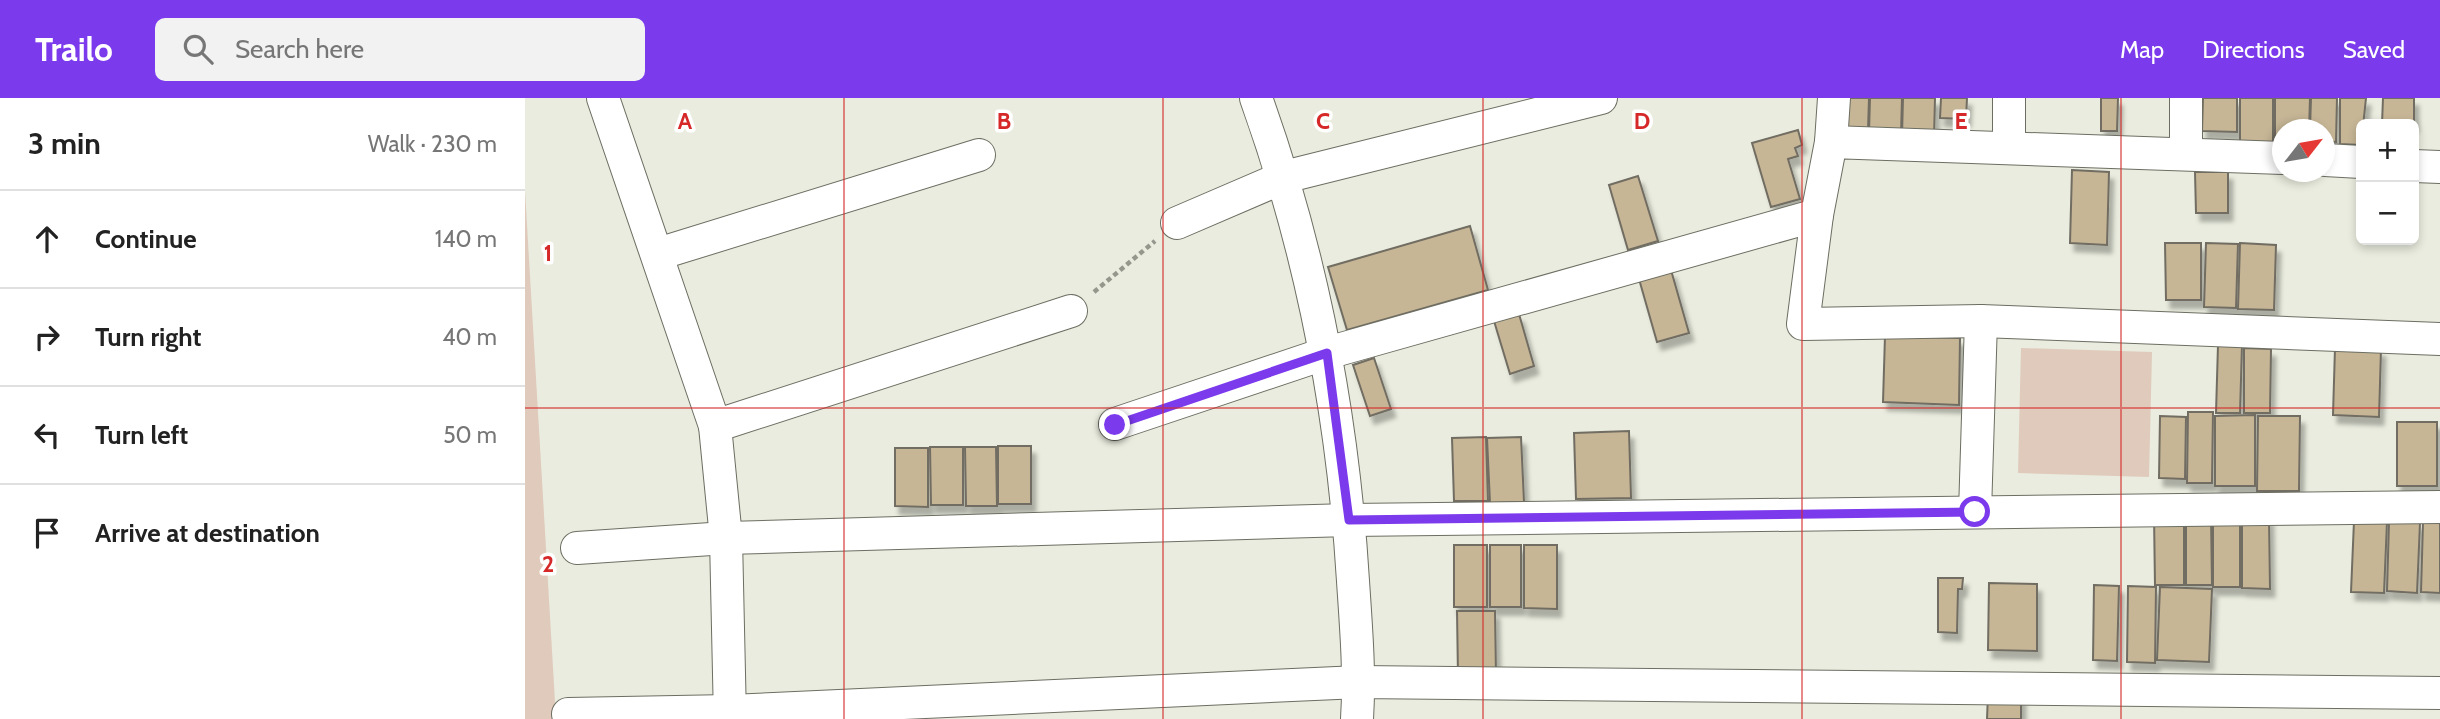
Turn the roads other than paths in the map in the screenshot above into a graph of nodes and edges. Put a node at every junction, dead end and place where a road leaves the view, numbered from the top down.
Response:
1 (603, 98) edge
2 (1255, 98) edge
3 (1601, 98) edge
4 (1835, 98) edge
5 (2009, 98) edge
6 (2186, 98) edge
7 (1831, 142) junction
8 (2009, 147) junction
9 (2186, 152) junction
10 (979, 155) dead end
11 (2272, 157) edge
12 (2335, 161) edge
13 (2356, 162) edge
14 (2419, 166) edge
15 (2440, 167) edge
16 (1284, 177) junction
17 (1817, 215) junction
18 (1177, 223) road end
19 (658, 254) junction
20 (1071, 311) road end
21 (1981, 321) junction
22 (2440, 339) edge
23 (1327, 353) junction
24 (715, 425) junction
25 (1115, 425) dead end
26 (2440, 507) edge
27 (1975, 512) junction
28 (1349, 520) junction
29 (726, 538) junction
30 (577, 548) dead end
31 (1359, 682) junction
32 (2440, 693) edge
33 (569, 714) dead end
34 (730, 715) edge
35 (1357, 719) edge

1 - 19 street
2 - 16 street
3 - 16 street
4 - 7 street
5 - 8 street
6 - 9 street
7 - 8 street
7 - 17 street
8 - 9 street
9 - 11 street
10 - 19 street
12 - 13 street
14 - 15 street
16 - 18 street
16 - 23 street
17 - 21 street
17 - 23 street
19 - 24 street
20 - 24 street
21 - 22 street
21 - 27 street
23 - 25 street
23 - 28 street
24 - 29 street
26 - 27 street
27 - 28 street
28 - 29 street
28 - 31 street
29 - 30 street
29 - 34 street
31 - 32 street
31 - 34 street
31 - 35 street
33 - 34 street

